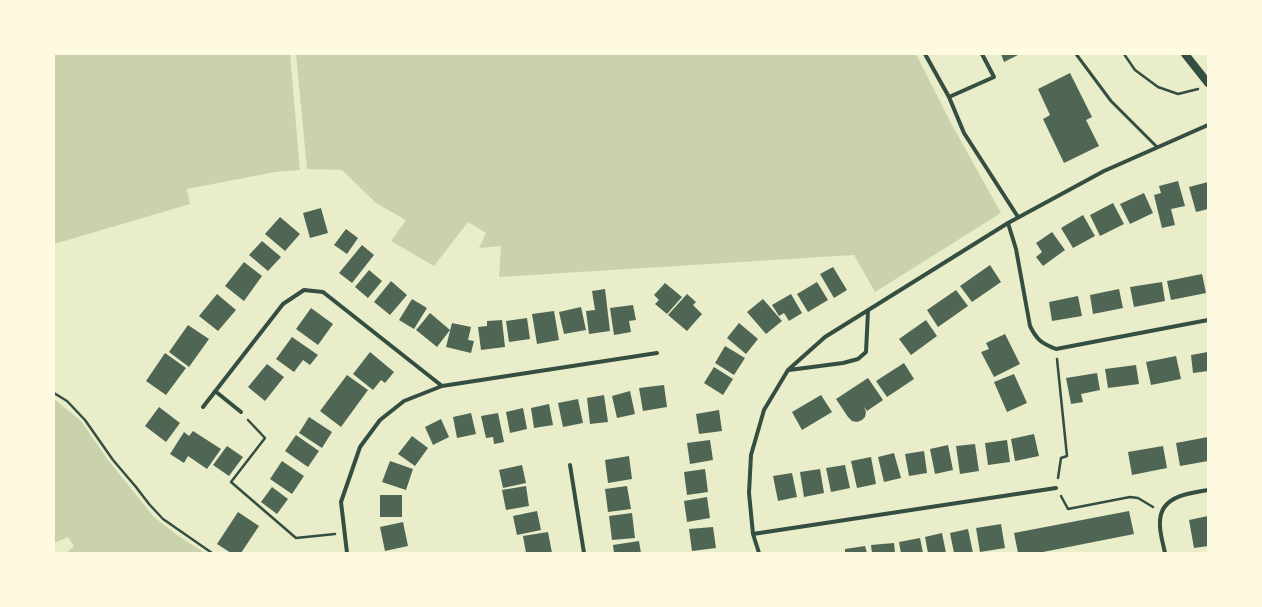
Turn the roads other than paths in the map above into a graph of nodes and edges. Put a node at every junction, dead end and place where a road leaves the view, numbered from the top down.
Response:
1 (925, 54) edge
2 (982, 54) edge
3 (1076, 54) edge
4 (1185, 54) edge
5 (1208, 83) edge
6 (949, 97) junction
7 (1208, 125) edge
8 (1157, 147) junction
9 (1018, 217) junction
10 (1008, 222) junction
11 (868, 311) junction
12 (1208, 320) edge
13 (657, 353) dead end
14 (788, 370) junction
15 (442, 386) junction
16 (215, 392) junction
17 (203, 407) dead end
18 (241, 412) road end
19 (570, 465) dead end
20 (1056, 488) road end
21 (1208, 490) edge
22 (753, 534) junction
23 (347, 553) edge
24 (584, 553) edge
25 (758, 553) edge
26 (1165, 553) edge

1 - 6 street
2 - 6 street
3 - 8 lane
4 - 5 main road
6 - 9 street
7 - 8 street
8 - 9 street
9 - 10 street
10 - 11 street
10 - 12 street
11 - 14 street
11 - 14 street
13 - 15 street
14 - 22 street
15 - 16 street
15 - 23 street
16 - 17 street
16 - 18 street
19 - 24 street
20 - 22 street
21 - 26 street
22 - 25 street

